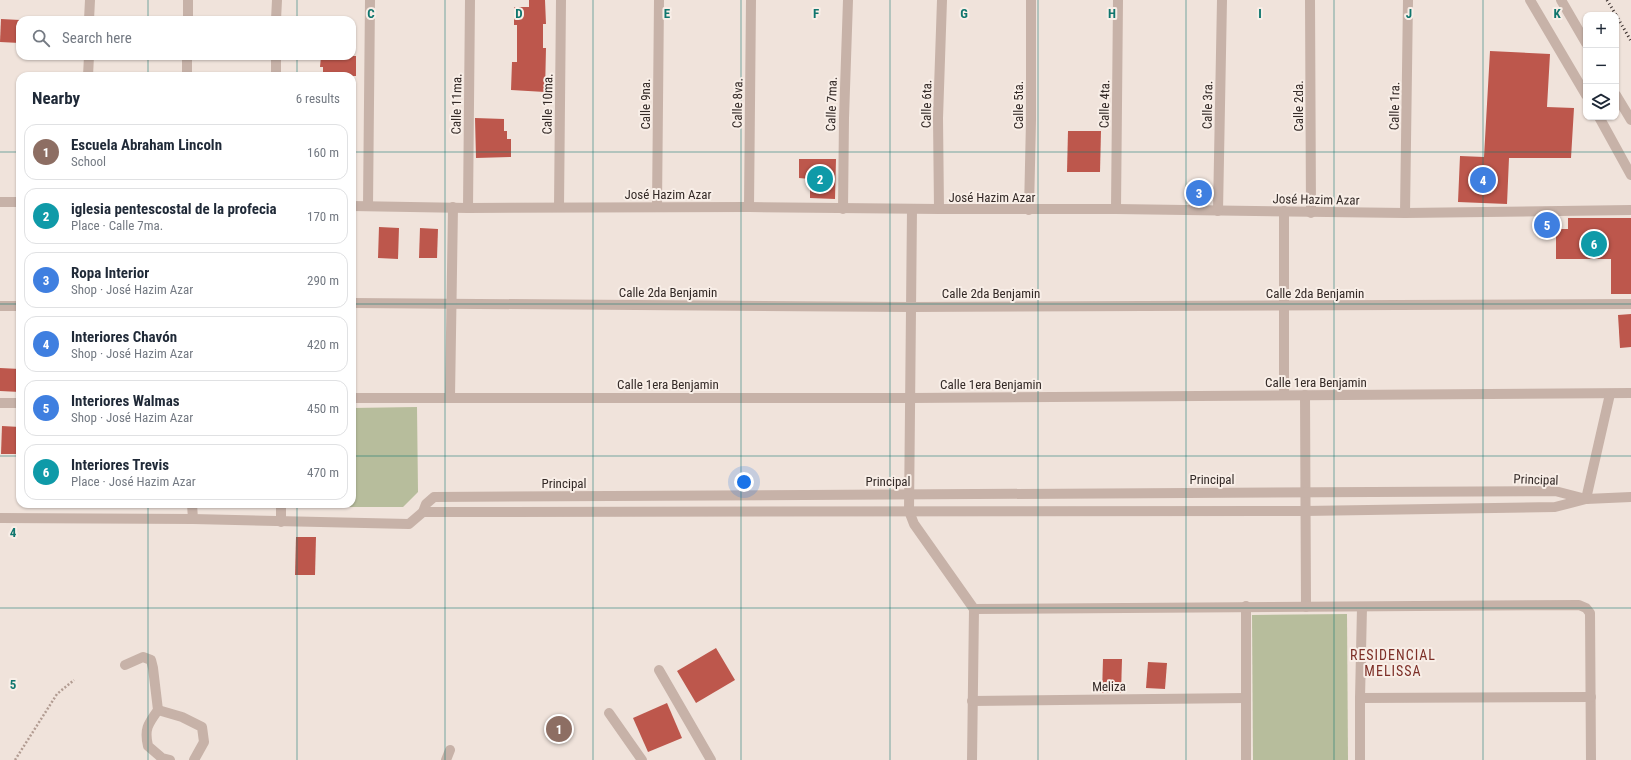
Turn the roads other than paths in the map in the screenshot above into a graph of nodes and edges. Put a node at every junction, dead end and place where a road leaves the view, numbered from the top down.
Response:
1 (90, 0) edge
2 (188, 0) edge
3 (277, 0) edge
4 (370, 0) edge
5 (470, 0) edge
6 (561, 0) edge
7 (659, 0) edge
8 (751, 0) edge
9 (848, 0) edge
10 (942, 0) edge
11 (1031, 0) edge
12 (1118, 0) edge
13 (1222, 0) edge
14 (1310, 0) edge
15 (1408, 0) edge
16 (1530, 0) edge
17 (1561, 0) edge
18 (89, 16) edge
19 (188, 16) edge
20 (276, 16) edge
21 (1583, 38) edge
22 (88, 60) edge
23 (187, 60) edge
24 (276, 60) edge
25 (88, 72) edge
26 (187, 72) edge
27 (276, 72) edge
28 (1583, 90) edge
29 (1619, 100) edge
30 (1601, 120) edge
31 (1631, 120) edge
32 (1631, 175) edge
33 (0, 202) edge
34 (16, 202) edge
35 (356, 206) edge
36 (368, 206) junction
37 (453, 207) junction
38 (749, 207) junction
39 (468, 208) junction
40 (559, 208) junction
41 (657, 208) junction
42 (843, 209) junction
43 (912, 209) junction
44 (1116, 209) junction
45 (939, 210) junction
46 (1029, 210) junction
47 (1631, 210) edge
48 (1218, 211) junction
49 (1284, 211) junction
50 (1311, 213) junction
51 (1404, 214) junction
52 (356, 303) edge
53 (451, 303) junction
54 (1631, 304) edge
55 (0, 306) edge
56 (16, 306) edge
57 (1284, 306) junction
58 (911, 307) junction
59 (1631, 393) edge
60 (1284, 394) junction
61 (1610, 394) junction
62 (1305, 395) junction
63 (450, 397) junction
64 (356, 398) edge
65 (911, 398) junction
66 (0, 403) edge
67 (16, 403) edge
68 (1305, 492) junction
69 (910, 494) junction
70 (1631, 497) edge
71 (1586, 499) junction
72 (192, 508) edge
73 (281, 508) edge
74 (910, 511) junction
75 (1305, 511) junction
76 (423, 512) junction
77 (0, 518) edge
78 (193, 520) junction
79 (281, 522) junction
80 (1246, 606) junction
81 (1306, 607) junction
82 (1362, 607) junction
83 (974, 609) junction
84 (125, 664) dead end
85 (659, 670) dead end
86 (1591, 697) junction
87 (1246, 698) junction
88 (1360, 698) junction
89 (972, 701) junction
90 (158, 710) junction
91 (609, 713) dead end
92 (450, 750) dead end
93 (165, 759) edge
94 (194, 760) edge
95 (446, 760) edge
96 (642, 760) edge
97 (711, 760) edge
98 (972, 760) edge
99 (1246, 760) edge
100 (1360, 760) edge
101 (1591, 760) edge

1 - 18 street
2 - 19 street
3 - 20 street
4 - 36 street
5 - 39 street, Calle 11ma.
6 - 40 street, Calle 10ma.
7 - 41 street, Calle 9na.
8 - 38 street, Calle 8va.
9 - 42 street, Calle 7ma.
10 - 45 street, Calle 6ta.
11 - 46 street, Calle 5ta.
12 - 44 street, Calle 4ta.
13 - 48 street, Calle 3ra.
14 - 50 street, Calle 2da.
15 - 51 street, Calle 1ra.
16 - 28 street
17 - 21 street
22 - 25 street
23 - 26 street
24 - 27 street
29 - 31 street
30 - 32 street
33 - 34 street
35 - 36 street, José Hazim Azar
36 - 37 street, José Hazim Azar
37 - 39 street, José Hazim Azar
37 - 53 street
38 - 41 street, José Hazim Azar
38 - 42 street, José Hazim Azar
39 - 40 street, José Hazim Azar
40 - 41 street, José Hazim Azar
42 - 43 street, José Hazim Azar
43 - 45 street, José Hazim Azar
43 - 58 street
44 - 46 street, José Hazim Azar
44 - 48 street, José Hazim Azar
45 - 46 street, José Hazim Azar
47 - 51 street, José Hazim Azar
48 - 49 street, José Hazim Azar
49 - 50 street, José Hazim Azar
49 - 57 street
50 - 51 street, José Hazim Azar
52 - 53 street, Calle 2da Benjamin
53 - 58 street, Calle 2da Benjamin
53 - 63 street
54 - 57 street, Calle 2da Benjamin
55 - 56 street
57 - 58 street, Calle 2da Benjamin
57 - 60 street
58 - 65 street
59 - 61 street, Calle 1era Benjamin
60 - 62 street, Calle 1era Benjamin
60 - 65 street, Calle 1era Benjamin
61 - 62 street, Calle 1era Benjamin
61 - 71 street
62 - 68 street
63 - 64 street, Calle 1era Benjamin
63 - 65 street, Calle 1era Benjamin
65 - 69 street
66 - 67 street
68 - 69 street, Principal
68 - 71 street, Principal
68 - 75 street
69 - 74 street
69 - 76 street, Principal
70 - 71 street
71 - 75 street, Principal
72 - 78 street
73 - 79 street
74 - 75 street, Principal
74 - 76 street, Principal
74 - 83 street
75 - 81 street
76 - 79 street
77 - 78 street
78 - 79 street
80 - 81 street
80 - 83 street
80 - 87 street
81 - 82 street
82 - 86 street
82 - 88 street
83 - 89 street
84 - 90 street
85 - 97 street
86 - 88 street
86 - 101 street
87 - 89 street, Meliza
87 - 99 street
88 - 100 street
89 - 98 street
90 - 93 street
90 - 94 street
91 - 96 street
92 - 95 street

